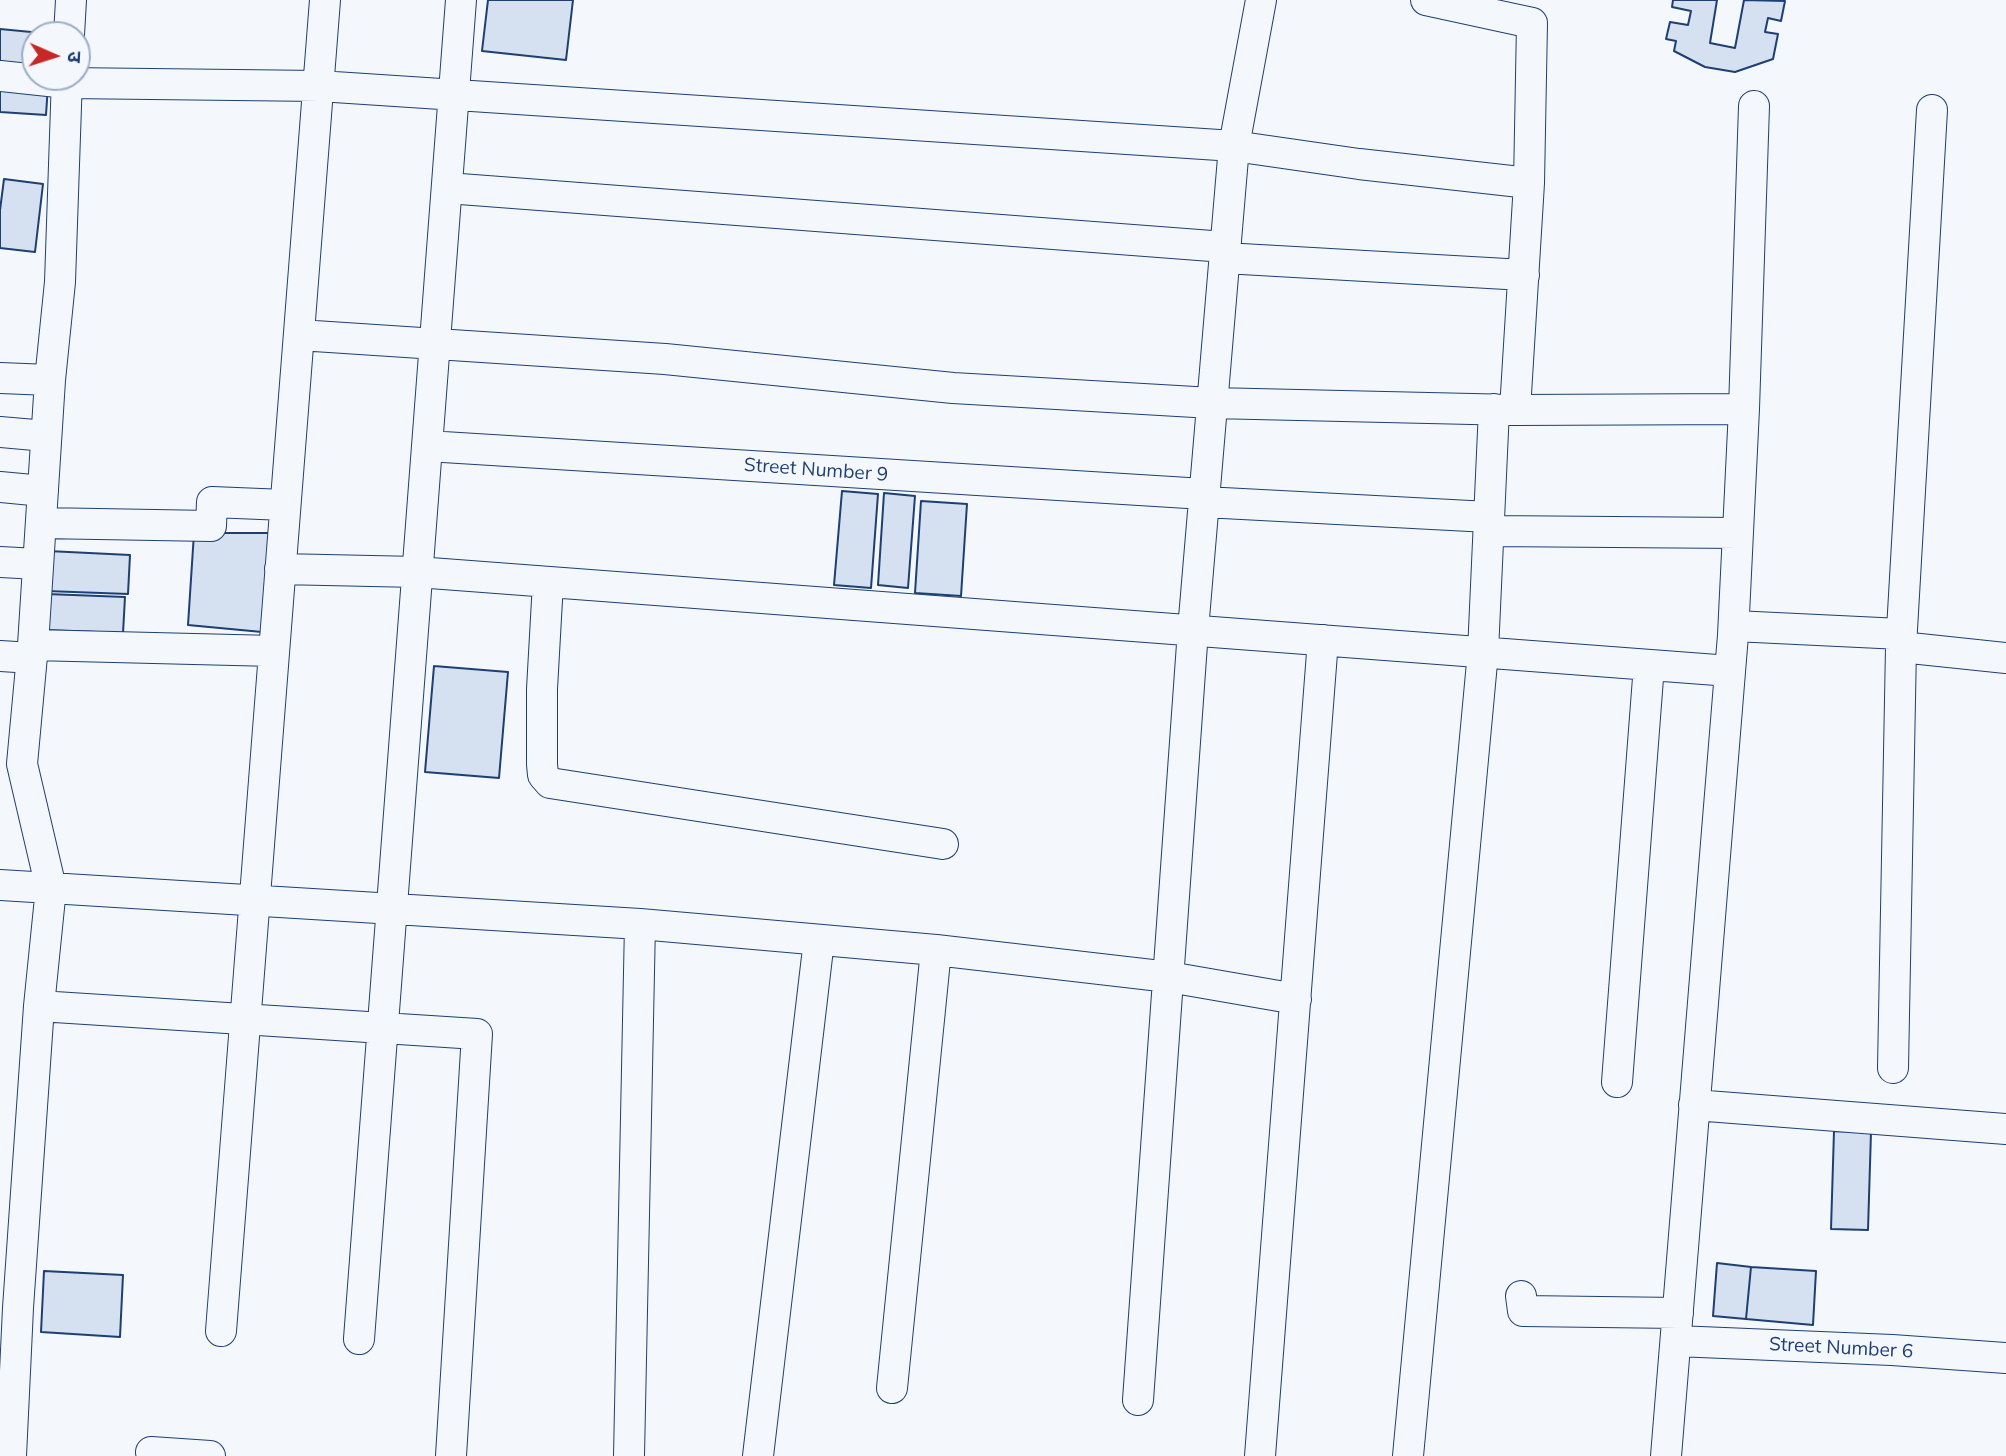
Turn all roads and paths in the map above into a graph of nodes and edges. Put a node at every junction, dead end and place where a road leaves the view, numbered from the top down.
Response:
1 (71, 0) edge
2 (325, 0) edge
3 (461, 0) edge
4 (1261, 0) edge
5 (1426, 0) edge
6 (70, 21) edge
7 (0, 76) edge
8 (21, 77) edge
9 (91, 81) edge
10 (318, 86) junction
11 (67, 91) edge
12 (454, 96) junction
13 (1754, 106) dead end
14 (1932, 110) dead end
15 (1234, 146) junction
16 (1530, 183) junction
17 (447, 188) junction
18 (1225, 253) junction
19 (1524, 275) junction
20 (299, 335) junction
21 (435, 344) junction
22 (0, 378) edge
23 (50, 380) junction
24 (1212, 403) junction
25 (1744, 409) junction
26 (1504, 410) junction
27 (0, 432) edge
28 (46, 436) junction
29 (427, 446) junction
30 (0, 487) edge
31 (43, 491) junction
32 (1204, 498) junction
33 (285, 505) junction
34 (41, 523) junction
35 (1489, 524) junction
36 (1738, 533) junction
37 (0, 562) edge
38 (38, 564) junction
39 (280, 569) junction
40 (417, 572) junction
41 (548, 582) junction
42 (1734, 626) junction
43 (1193, 630) junction
44 (1323, 640) junction
45 (1901, 640) junction
46 (274, 651) junction
47 (33, 652) junction
48 (1483, 652) junction
49 (0, 656) edge
50 (2006, 658) edge
51 (1649, 665) junction
52 (1730, 671) junction
53 (943, 844) dead end
54 (0, 886) edge
55 (51, 888) junction
56 (254, 902) junction
57 (392, 909) junction
58 (640, 924) junction
59 (819, 940) junction
60 (936, 950) junction
61 (1169, 976) junction
62 (1296, 999) junction
63 (38, 1006) junction
64 (245, 1019) junction
65 (383, 1028) junction
66 (1893, 1068) dead end
67 (1617, 1082) dead end
68 (1694, 1105) junction
69 (2006, 1129) edge
70 (1521, 1296) dead end
71 (9, 1308) edge
72 (1677, 1327) junction
73 (221, 1331) dead end
74 (359, 1339) dead end
75 (2006, 1358) edge
76 (892, 1388) dead end
77 (1138, 1400) dead end
78 (151, 1452) dead end
79 (12, 1456) edge
80 (210, 1456) edge
81 (451, 1456) edge
82 (629, 1456) edge
83 (758, 1456) edge
84 (1260, 1456) edge
85 (1408, 1456) edge
86 (1666, 1456) edge

1 - 6 street
2 - 10 street
3 - 12 street
4 - 15 street
5 - 16 street
7 - 8 street
9 - 10 street
10 - 12 street
10 - 20 street
11 - 23 street
12 - 15 street
12 - 17 street
13 - 25 street
14 - 45 street
15 - 16 street
15 - 18 street
16 - 19 street
17 - 18 street
17 - 21 street
18 - 19 street
18 - 24 street
19 - 26 street
20 - 21 street
20 - 33 street
21 - 24 street
21 - 29 street
22 - 23 street
23 - 28 street
24 - 26 street
24 - 32 street
25 - 26 street
25 - 36 street
26 - 35 street
27 - 28 street
28 - 31 street
29 - 32 street, Street Number 9
29 - 40 street
30 - 31 street
31 - 34 street
32 - 35 street, Street Number 9
32 - 43 street
33 - 34 street
33 - 39 street
34 - 38 street
35 - 36 street, Street Number 9
35 - 48 street
36 - 42 street
37 - 38 street
38 - 47 street
39 - 40 street
39 - 46 street
40 - 41 street
40 - 57 street
41 - 43 street
41 - 53 street
42 - 45 street
42 - 52 street
43 - 44 street
43 - 61 street
44 - 48 street
44 - 62 street
45 - 50 street
45 - 66 street
46 - 47 street
46 - 56 street
47 - 49 street
47 - 55 street
48 - 51 street
48 - 85 street
51 - 52 street
51 - 67 street
52 - 68 street
54 - 55 street
55 - 56 street
55 - 63 street
56 - 57 street
56 - 64 street
57 - 58 street
57 - 65 street
58 - 59 street
58 - 82 street
59 - 60 street
59 - 83 street
60 - 61 street
60 - 76 street
61 - 62 street
61 - 77 street
62 - 84 street
63 - 64 street
63 - 71 street
64 - 65 street
64 - 73 street
65 - 74 street
65 - 81 street
68 - 69 street
68 - 72 street
70 - 72 street, Street Number 6
71 - 79 street
72 - 75 street, Street Number 6
72 - 86 street
78 - 80 street

